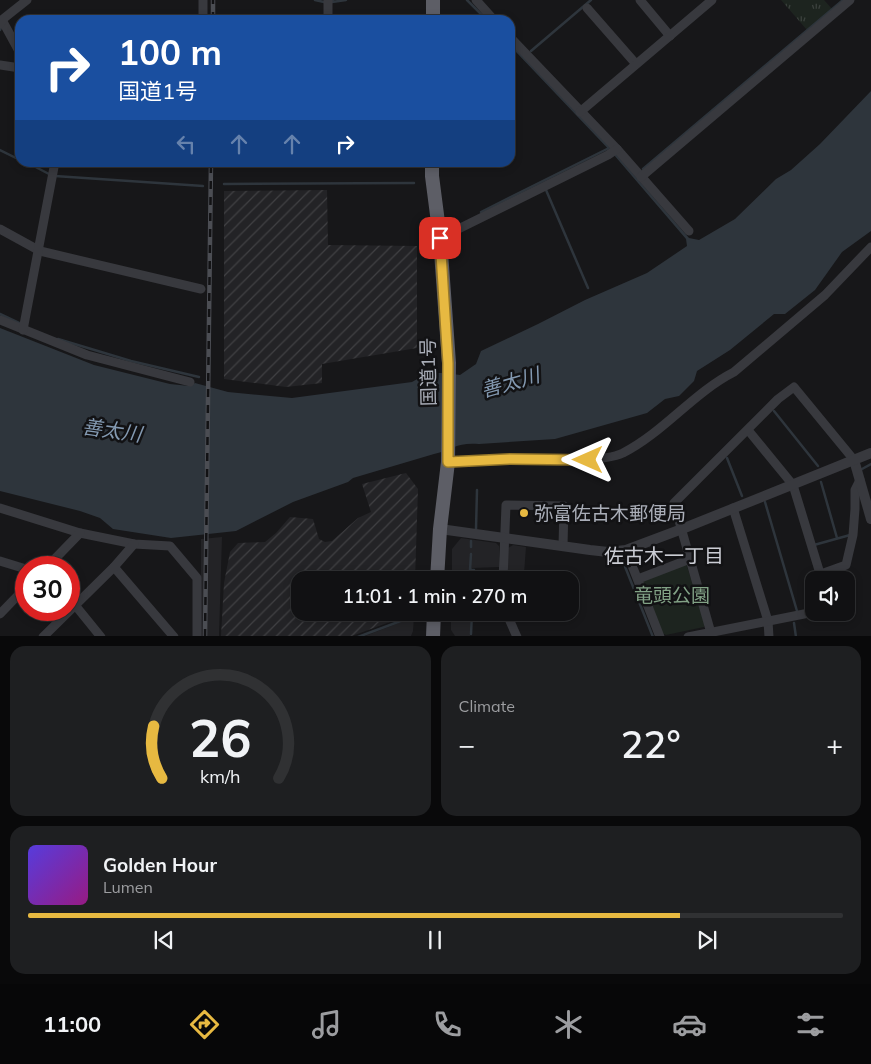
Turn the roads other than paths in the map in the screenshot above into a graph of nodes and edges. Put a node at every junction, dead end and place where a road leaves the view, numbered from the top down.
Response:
1 (27, 0) edge
2 (202, 0) edge
3 (328, 0) edge
4 (433, 0) edge
5 (476, 0) edge
6 (640, 0) edge
7 (712, 0) edge
8 (850, 0) edge
9 (587, 8) dead end
10 (203, 15) edge
11 (328, 15) edge
12 (433, 15) edge
13 (490, 15) edge
14 (1, 19) edge
15 (670, 36) junction
16 (515, 42) edge
17 (15, 44) edge
18 (636, 64) junction
19 (0, 65) edge
20 (15, 67) edge
21 (580, 112) junction
22 (617, 149) junction
23 (54, 167) edge
24 (432, 167) edge
25 (641, 177) junction
26 (0, 229) edge
27 (689, 231) dead end
28 (440, 238) junction
29 (871, 247) edge
30 (40, 251) junction
31 (201, 289) dead end
32 (0, 320) edge
33 (23, 330) junction
34 (190, 382) dead end
35 (748, 430) junction
36 (871, 453) edge
37 (854, 460) junction
38 (448, 462) junction
39 (860, 480) junction
40 (793, 485) junction
41 (0, 508) edge
42 (733, 508) junction
43 (871, 519) edge
44 (440, 529) junction
45 (682, 529) junction
46 (80, 533) junction
47 (504, 539) junction
48 (134, 544) junction
49 (563, 546) junction
50 (626, 550) junction
51 (58, 556) edge
52 (690, 559) junction
53 (0, 561) edge
54 (15, 566) edge
55 (114, 567) junction
56 (437, 571) edge
57 (503, 571) edge
58 (819, 571) edge
59 (834, 571) edge
60 (638, 579) junction
61 (15, 599) edge
62 (80, 600) edge
63 (80, 611) edge
64 (0, 614) edge
65 (805, 614) edge
66 (58, 621) edge
67 (434, 621) edge
68 (510, 621) edge
69 (768, 621) junction
70 (711, 633) junction
71 (43, 636) edge
72 (101, 636) edge
73 (174, 636) edge
74 (197, 636) edge
75 (433, 636) edge
76 (517, 636) edge
77 (660, 636) edge
78 (688, 636) edge
79 (769, 636) edge

1 - 14 street
2 - 10 street
3 - 11 street
4 - 12 highway
5 - 13 street
6 - 15 street
7 - 15 street
8 - 25 street
9 - 18 street
14 - 17 street
15 - 18 street
16 - 21 street
18 - 21 street
19 - 20 street
21 - 22 street
22 - 25 street
22 - 28 street
23 - 30 street
24 - 28 highway, 国道1号
25 - 27 street
26 - 30 street
28 - 38 highway, 国道1号
29 - 38 street
30 - 31 street
30 - 33 street
32 - 33 street
33 - 34 street
35 - 37 street
35 - 40 street
35 - 45 street
36 - 37 street
37 - 39 street
37 - 40 street
38 - 44 highway, 国道1号
39 - 43 street
39 - 59 street
40 - 42 street
40 - 58 street
41 - 46 street
42 - 45 street
42 - 69 street
44 - 47 street
44 - 56 highway, 国道1号
45 - 50 street
45 - 52 street
46 - 48 street
46 - 51 street
47 - 49 street
47 - 49 street
47 - 57 street
48 - 55 street
48 - 74 street
49 - 50 street
50 - 60 street
52 - 60 street
52 - 70 street
53 - 54 street
55 - 62 street
55 - 73 street
60 - 77 street
61 - 64 street
63 - 72 street
65 - 69 street
66 - 71 street
67 - 75 highway
68 - 76 street
69 - 70 street
69 - 79 street
70 - 78 street

